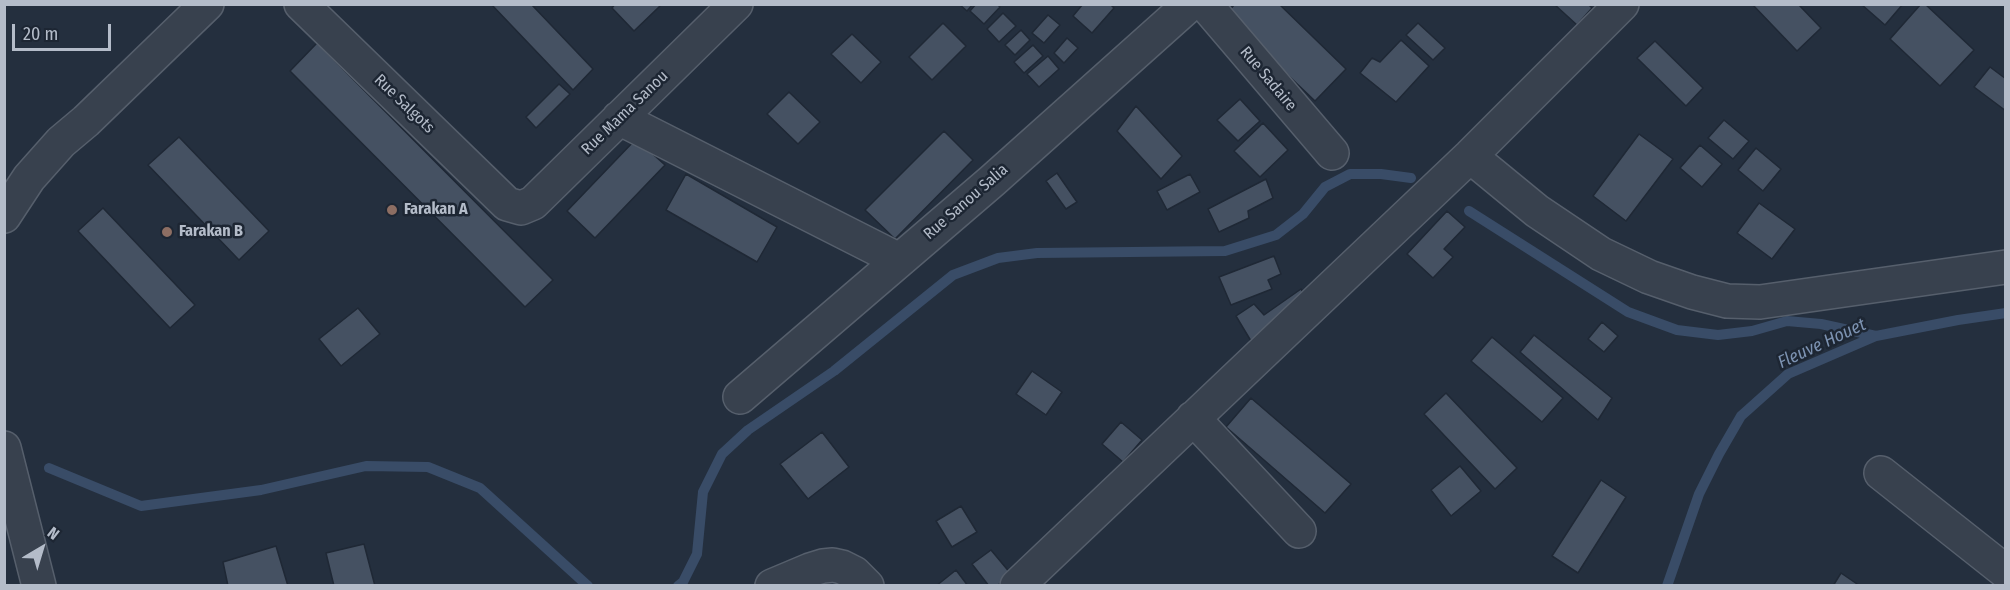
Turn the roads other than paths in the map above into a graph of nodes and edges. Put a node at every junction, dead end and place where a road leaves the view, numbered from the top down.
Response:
1 (207, 4) edge
2 (301, 4) edge
3 (736, 4) edge
4 (1190, 4) edge
5 (1205, 4) edge
6 (1622, 4) edge
7 (619, 118) junction
8 (1332, 153) dead end
9 (1470, 156) junction
10 (507, 204) joint
11 (4, 216) edge
12 (899, 260) junction
13 (2006, 267) edge
14 (740, 396) dead end
15 (1193, 418) junction
16 (4, 448) edge
17 (1881, 473) dead end
18 (1299, 531) dead end
19 (26, 570) edge
20 (2006, 572) edge
21 (772, 585) edge
22 (867, 585) edge
23 (1017, 585) edge

1 - 11 street
2 - 10 street, Rue Salgots
3 - 7 street, Rue Mama Sanou
4 - 12 street, Rue Sanou Salia
5 - 8 street, Rue Sadaire
6 - 9 street
7 - 10 street, Rue Mama Sanou
7 - 12 street
9 - 13 street
9 - 15 street
12 - 14 street, Rue Sanou Salia
15 - 18 street
15 - 23 street
16 - 19 street
17 - 20 street
21 - 22 street

